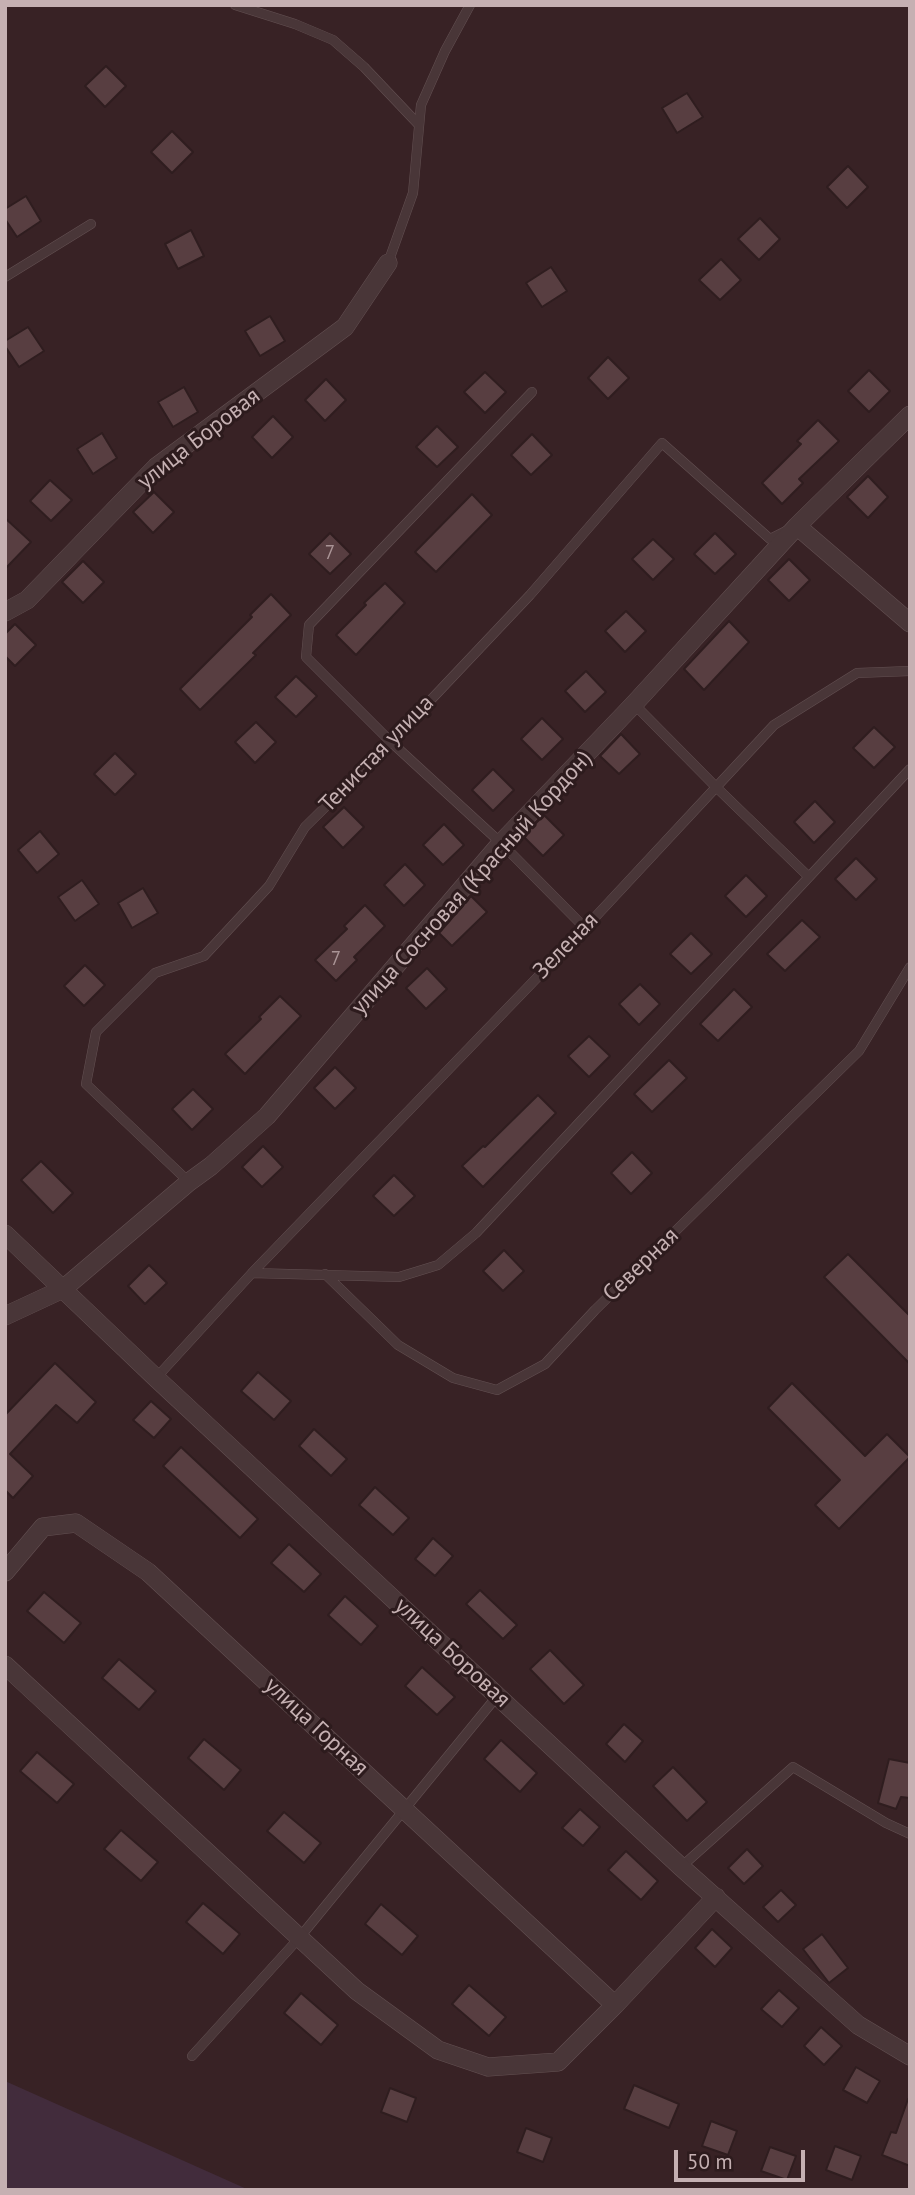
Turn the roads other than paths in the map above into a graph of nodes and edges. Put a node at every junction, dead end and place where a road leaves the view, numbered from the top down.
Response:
1 (235, 5) edge
2 (470, 5) edge
3 (419, 125) junction
4 (91, 224) dead end
5 (388, 263) joint
6 (5, 277) edge
7 (532, 392) dead end
8 (910, 415) edge
9 (797, 526) junction
10 (5, 612) edge
11 (910, 623) edge
12 (910, 671) edge
13 (634, 704) junction
14 (391, 742) junction
15 (910, 768) edge
16 (716, 787) junction
17 (501, 843) junction
18 (809, 877) junction
19 (584, 928) junction
20 (910, 967) edge
21 (189, 1182) junction
22 (5, 1234) edge
23 (252, 1273) junction
24 (325, 1274) junction
25 (63, 1289) junction
26 (5, 1316) edge
27 (156, 1378) junction
28 (5, 1572) edge
29 (5, 1665) edge
30 (498, 1695) junction
31 (405, 1810) junction
32 (910, 1834) edge
33 (681, 1867) junction
34 (716, 1897) junction
35 (300, 1937) junction
36 (615, 2005) junction
37 (192, 2056) dead end
38 (910, 2056) edge

1 - 3 lane
2 - 3 lane
3 - 5 lane
4 - 6 lane
5 - 10 street, улица Боровая
7 - 14 lane
8 - 9 street, улица Сосновая (Красный Кордон)
9 - 11 street
9 - 13 street, улица Сосновая (Красный Кордон)
9 - 14 lane, Тенистая улица
12 - 16 lane, Зеленая
13 - 16 lane
13 - 17 street, улица Сосновая (Красный Кордон)
14 - 17 lane
14 - 21 lane, Тенистая улица
15 - 18 lane
16 - 18 lane
16 - 19 lane, Зеленая
17 - 19 lane
17 - 21 street, улица Сосновая (Красный Кордон)
18 - 24 lane
19 - 23 lane, Зеленая
20 - 24 lane, Северная
21 - 25 street, улица Сосновая (Красный Кордон)
22 - 25 street, улица Боровая
23 - 24 lane
23 - 27 lane, Зеленая
25 - 26 street, улица Сосновая (Красный Кордон)
25 - 27 street, улица Боровая
27 - 30 street, улица Боровая
28 - 31 street, улица Горная
29 - 35 street
30 - 31 lane
30 - 33 street, улица Боровая
31 - 35 lane
31 - 36 street, улица Горная
32 - 33 lane
33 - 34 street, улица Боровая
34 - 36 street
34 - 38 street, улица Боровая
35 - 36 street
35 - 37 lane

